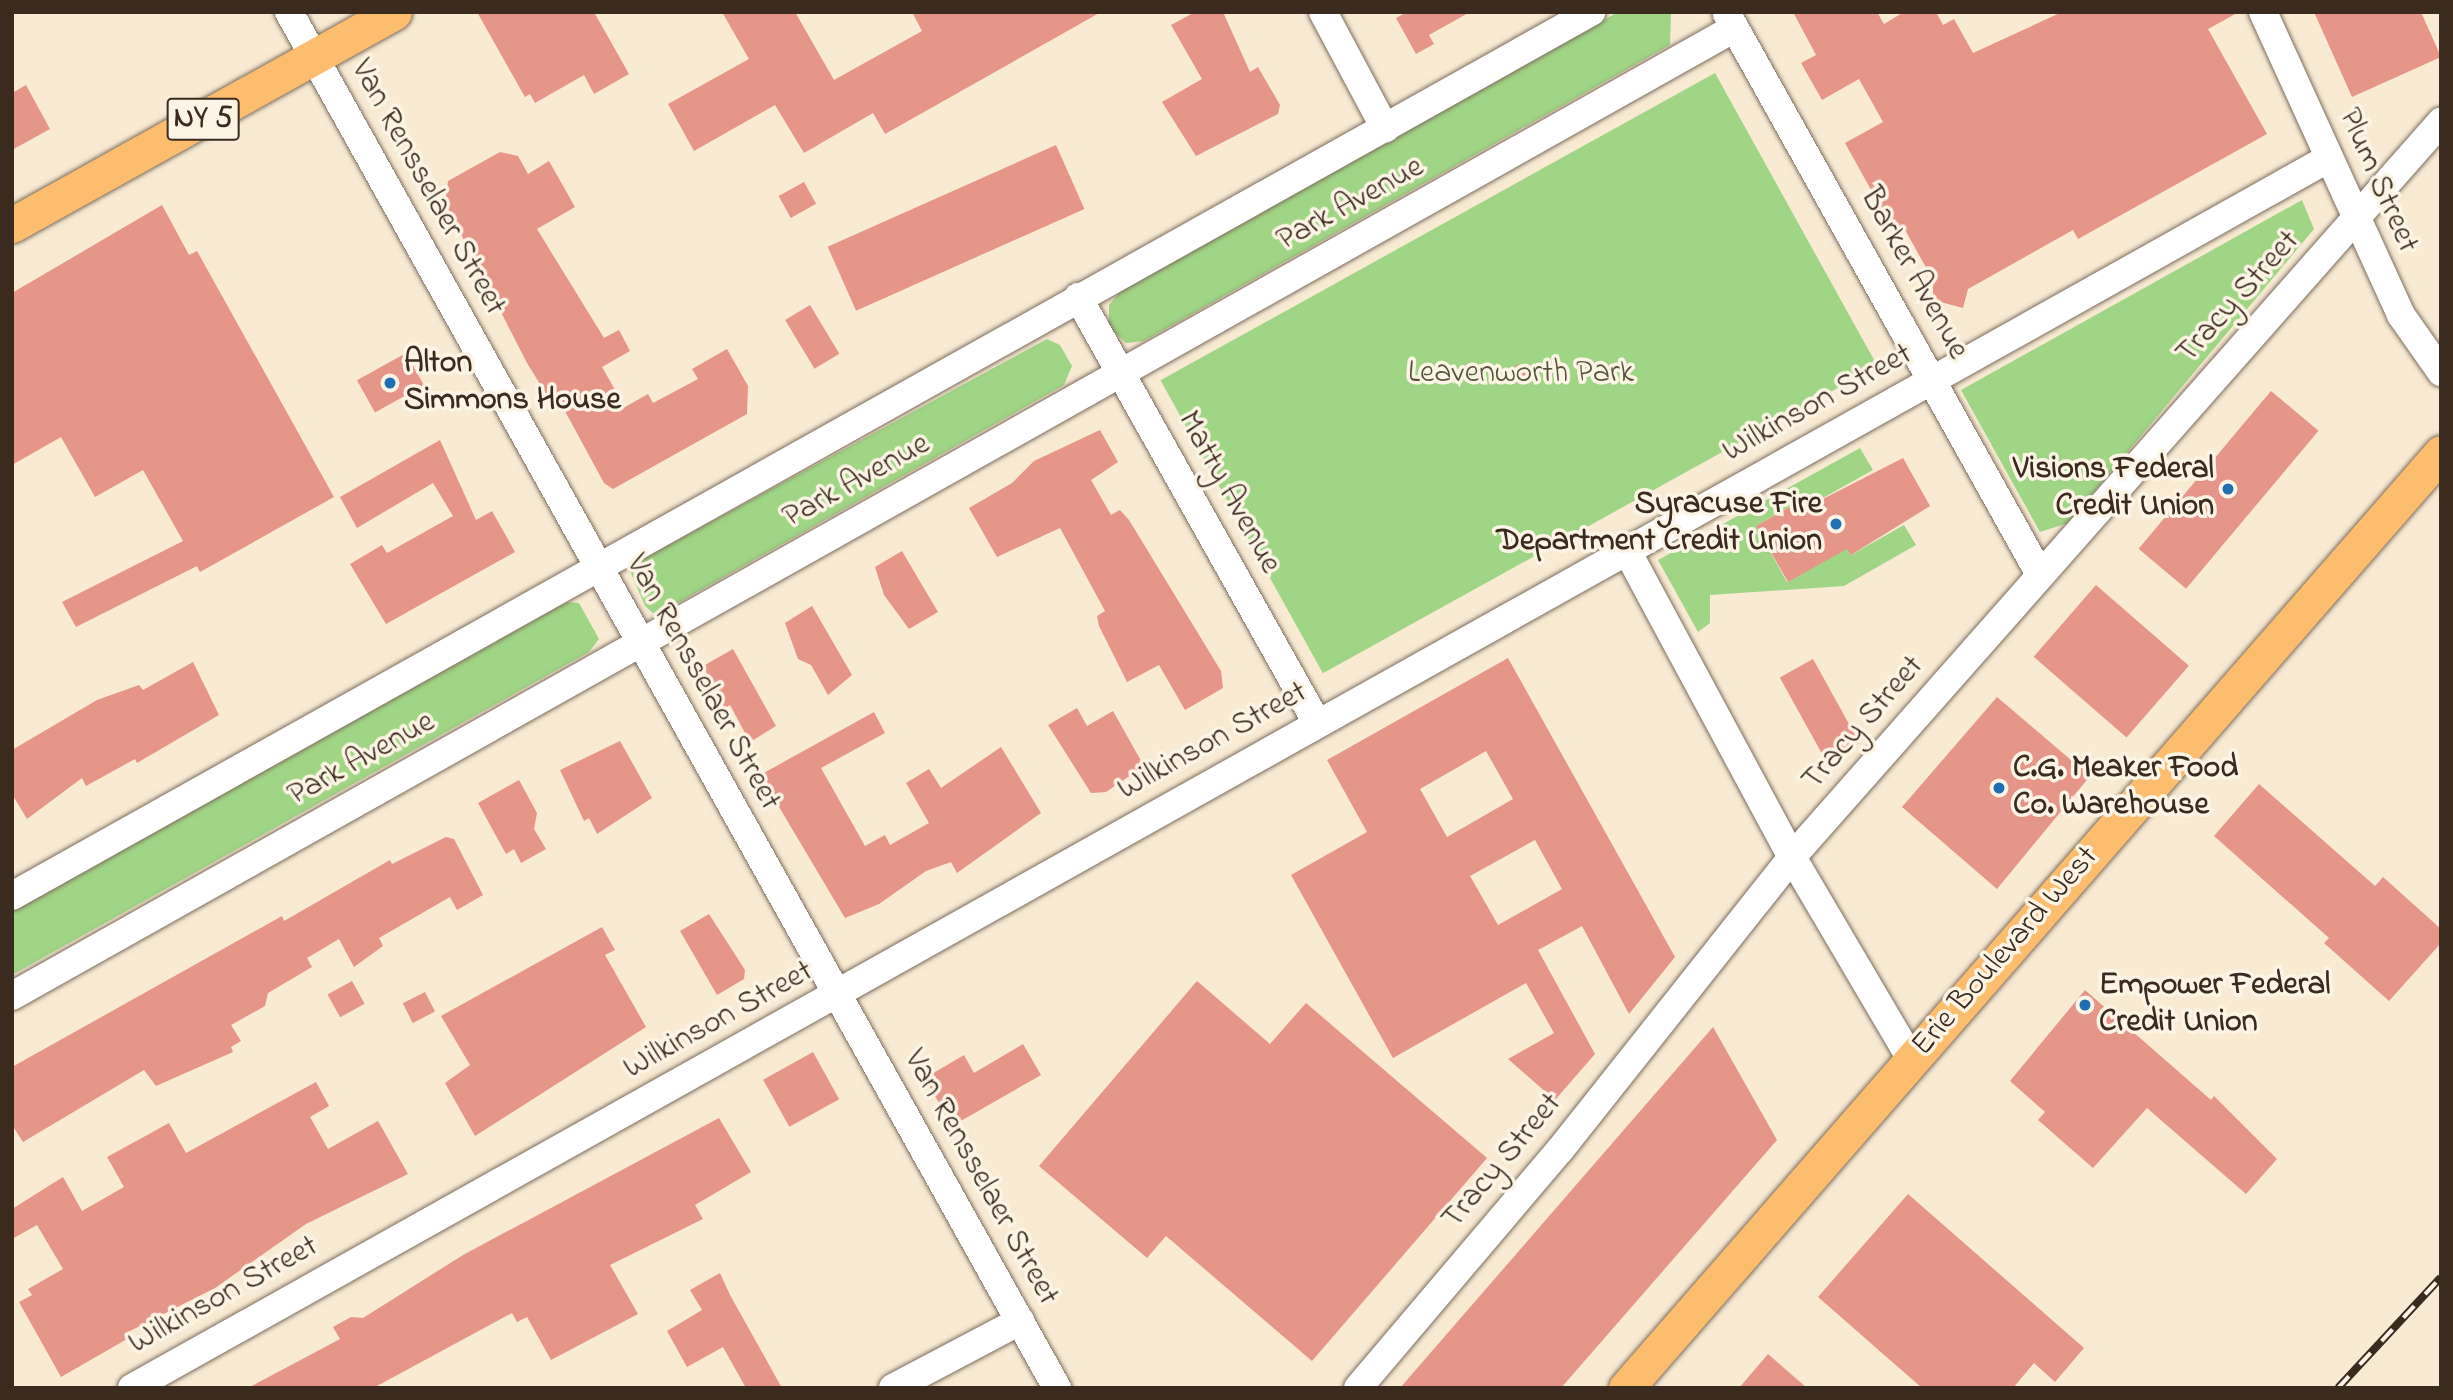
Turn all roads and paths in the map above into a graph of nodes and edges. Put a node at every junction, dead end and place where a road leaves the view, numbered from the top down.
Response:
1 (289, 12) edge
2 (394, 12) edge
3 (1323, 12) edge
4 (1591, 12) edge
5 (2263, 12) edge
6 (1730, 20) edge
7 (314, 57) junction
8 (2441, 122) edge
9 (1385, 128) junction
10 (2329, 159) junction
11 (2356, 224) junction
12 (12, 225) edge
13 (1078, 297) junction
14 (2441, 372) edge
15 (1122, 374) junction
16 (1932, 380) junction
17 (2441, 453) edge
18 (1626, 550) junction
19 (597, 568) junction
20 (2038, 571) junction
21 (640, 644) junction
22 (1318, 723) junction
23 (1792, 857) junction
24 (12, 896) edge
25 (838, 995) junction
26 (12, 996) edge
27 (1912, 1060) junction
28 (1020, 1321) junction
29 (132, 1388) edge
30 (893, 1388) edge
31 (1056, 1388) edge
32 (1358, 1388) edge
33 (1626, 1388) edge

1 - 7 street, Van Rensselaer Street
2 - 7 main road, NY 5
3 - 9 street
4 - 9 street, Park Avenue
5 - 10 street, Plum Street
6 - 15 street, Park Avenue
6 - 16 street, Barker Avenue
7 - 12 main road, NY 5
7 - 19 street, Van Rensselaer Street
8 - 11 street, Tracy Street
9 - 13 street, Park Avenue
10 - 11 street, Plum Street
10 - 16 street, Wilkinson Street
11 - 14 street, Plum Street
11 - 20 street, Tracy Street
13 - 15 street, Matty Avenue
13 - 19 street, Park Avenue
15 - 21 street, Park Avenue
15 - 22 street, Matty Avenue
16 - 18 street, Wilkinson Street
16 - 20 street, Barker Avenue
17 - 27 main road, Erie Boulevard West
18 - 22 street, Wilkinson Street
18 - 23 street
19 - 21 street, Van Rensselaer Street
19 - 24 street, Park Avenue
20 - 23 street, Tracy Street
21 - 25 street, Van Rensselaer Street
21 - 26 street, Park Avenue
22 - 25 street, Wilkinson Street
23 - 27 street
23 - 32 street, Tracy Street
25 - 28 street, Van Rensselaer Street
25 - 29 street, Wilkinson Street
27 - 33 main road, Erie Boulevard West
28 - 30 street
28 - 31 street, Van Rensselaer Street

